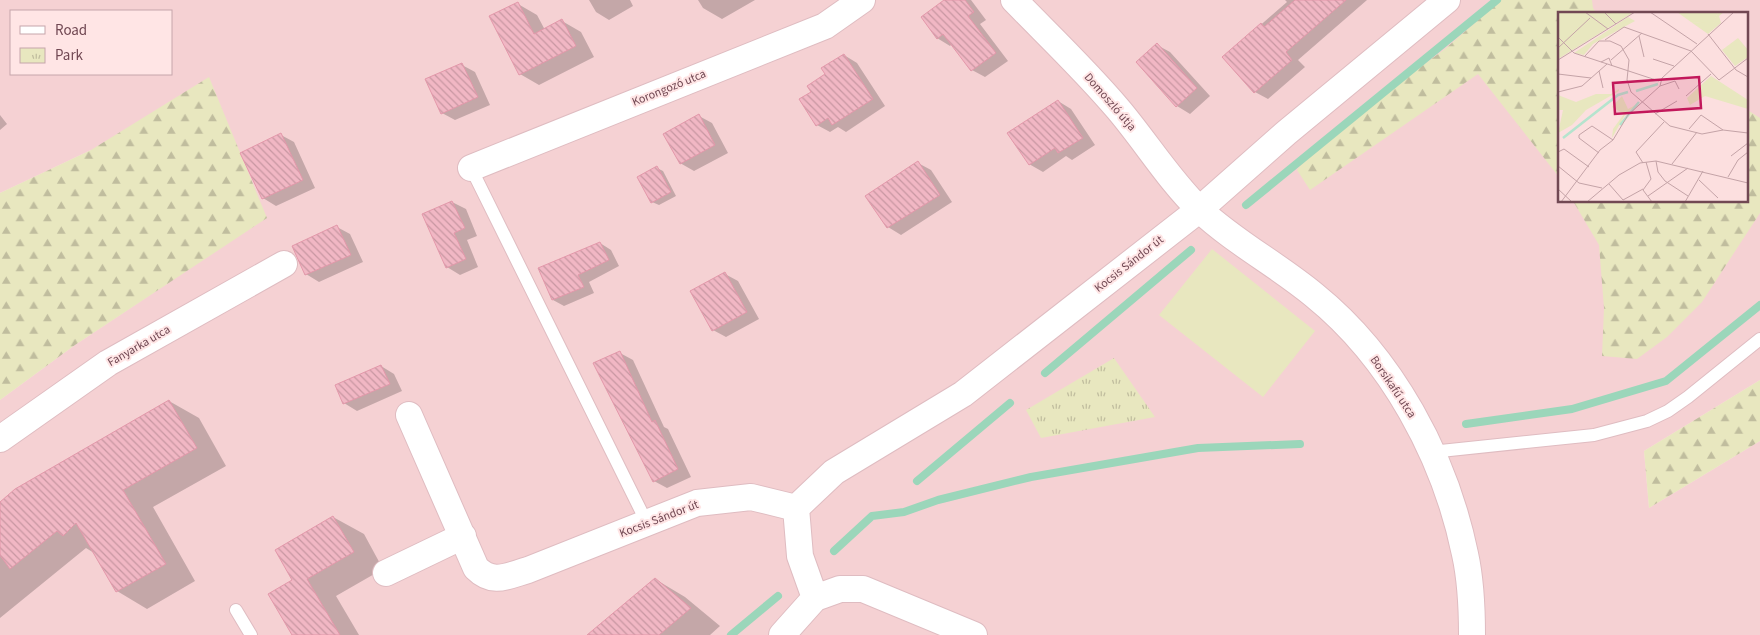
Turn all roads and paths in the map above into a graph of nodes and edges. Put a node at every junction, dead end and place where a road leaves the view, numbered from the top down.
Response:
1 (862, 0) edge
2 (1014, 0) edge
3 (1447, 0) edge
4 (471, 168) joint
5 (1200, 209) junction
6 (284, 264) dead end
7 (1760, 339) edge
8 (409, 416) dead end
9 (0, 439) edge
10 (1431, 452) junction
11 (796, 508) junction
12 (647, 523) junction
13 (462, 536) junction
14 (386, 573) dead end
15 (816, 598) junction
16 (236, 610) dead end
17 (251, 635) edge
18 (782, 635) edge
19 (974, 635) edge
20 (1472, 635) edge

1 - 4 street, Korongozó utca
2 - 5 street, Domoszló útja
3 - 5 street, Kocsis Sándor út
4 - 12 lane
5 - 10 street, Borsikafű utca
5 - 11 street, Kocsis Sándor út
6 - 9 street, Fanyarka utca
7 - 10 lane
8 - 13 street
10 - 20 street, Borsikafű utca
11 - 12 street, Kocsis Sándor út
11 - 15 street
12 - 13 street, Kocsis Sándor út
13 - 14 street
15 - 18 street
15 - 19 street
16 - 17 lane

